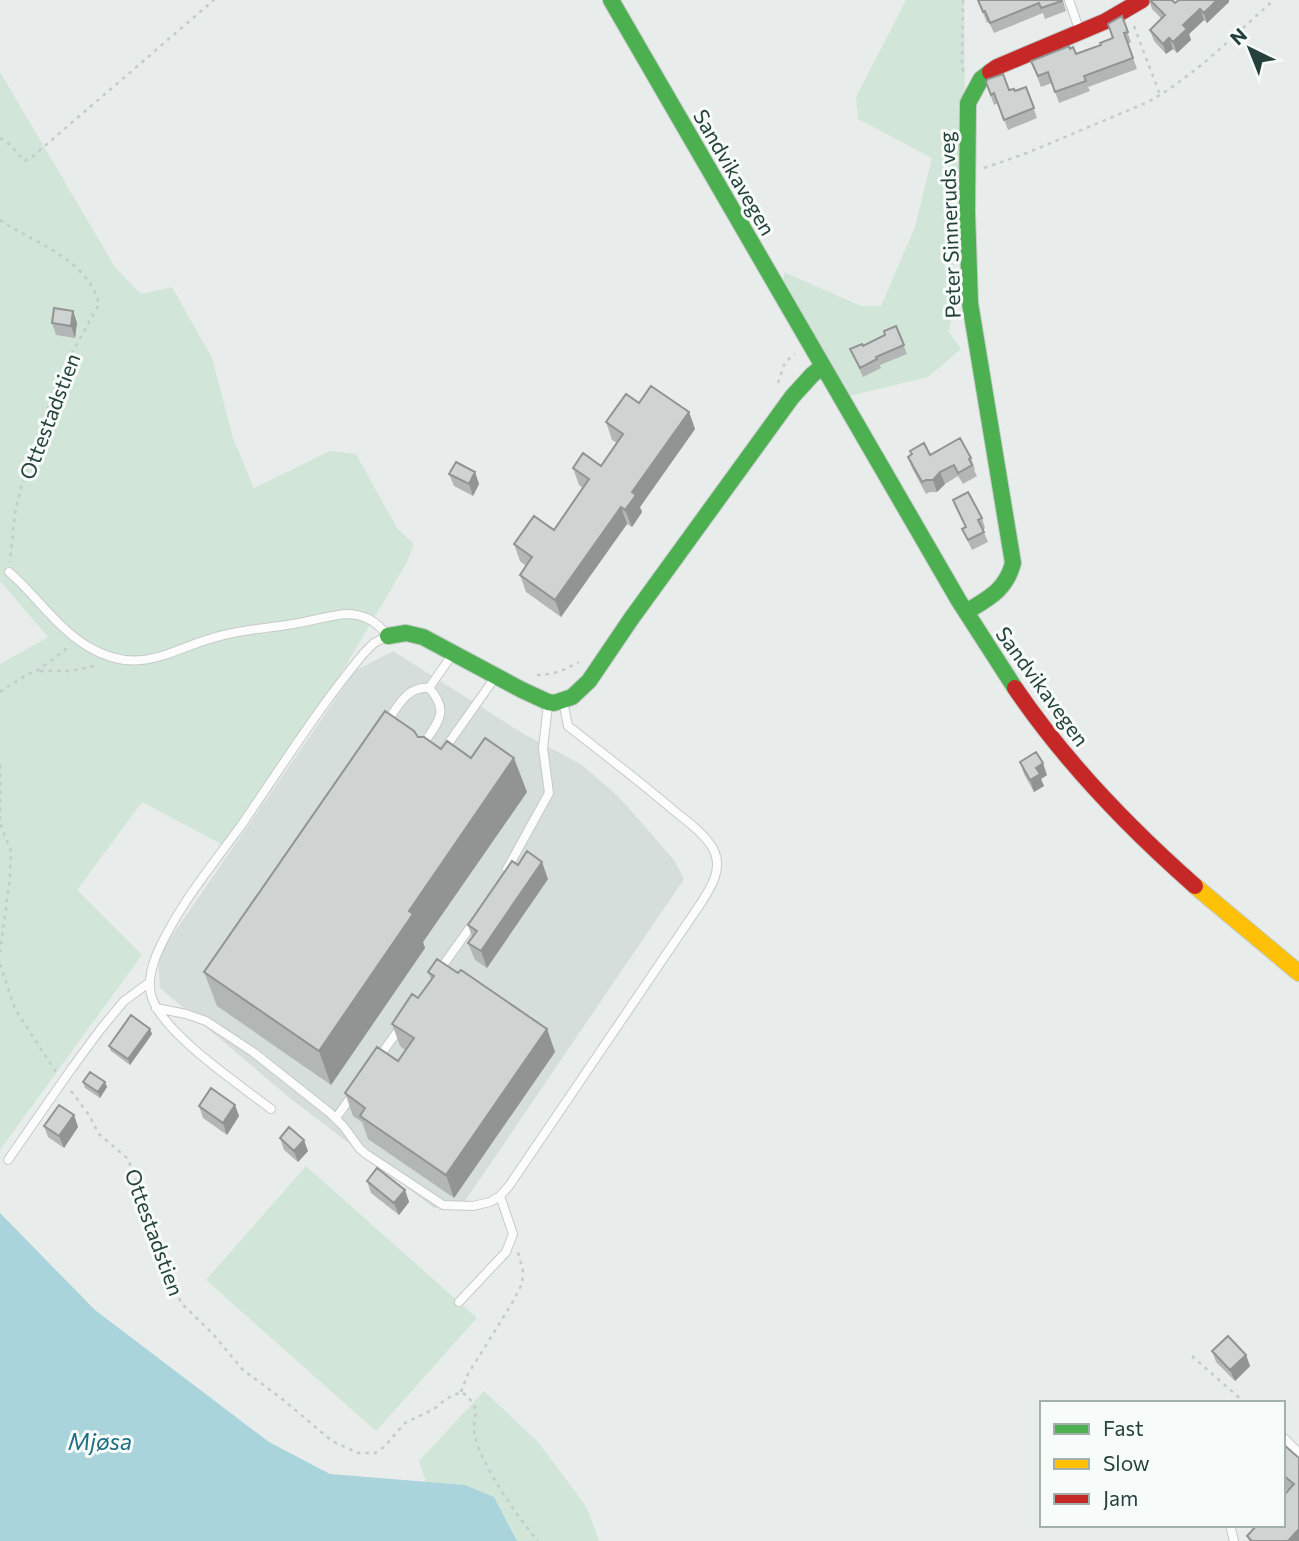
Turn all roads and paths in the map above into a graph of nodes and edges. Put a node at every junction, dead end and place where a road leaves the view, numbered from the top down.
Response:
1 (214, 0) edge
2 (611, 0) edge
3 (963, 0) edge
4 (1069, 0) edge
5 (1274, 0) edge
6 (1136, 5) edge
7 (1080, 32) junction
8 (971, 96) junction
9 (1160, 96) junction
10 (0, 138) edge
11 (968, 173) junction
12 (0, 220) edge
13 (798, 352) dead end
14 (822, 366) junction
15 (775, 392) dead end
16 (9, 572) joint
17 (966, 612) junction
18 (388, 636) junction
19 (77, 639) junction
20 (454, 653) junction
21 (585, 658) dead end
22 (119, 659) junction
23 (37, 671) junction
24 (530, 675) dead end
25 (496, 676) junction
26 (429, 688) junction
27 (0, 692) edge
28 (556, 701) junction
29 (384, 726) edge
30 (422, 746) edge
31 (441, 754) edge
32 (0, 765) edge
33 (503, 876) edge
34 (482, 911) edge
35 (0, 952) edge
36 (0, 964) edge
37 (1299, 973) edge
38 (437, 975) edge
39 (149, 982) junction
40 (156, 1008) junction
41 (407, 1018) edge
42 (375, 1063) edge
43 (63, 1081) junction
44 (359, 1085) edge
45 (271, 1110) dead end
46 (336, 1118) junction
47 (8, 1160) dead end
48 (500, 1196) junction
49 (513, 1234) junction
50 (459, 1302) dead end
51 (1192, 1356) dead end
52 (461, 1392) junction
53 (1243, 1401) edge
54 (1285, 1439) edge
55 (1299, 1452) edge
56 (538, 1541) edge

1 - 10 path
2 - 14 street, Sandvikavegen
3 - 8 path
4 - 7 lane
5 - 9 path
6 - 7 street
6 - 9 path
7 - 8 street
8 - 11 street, Peter Sinneruds veg
9 - 11 path
11 - 17 street, Peter Sinneruds veg
12 - 16 path, Ottestadstien
13 - 15 path
14 - 17 street, Sandvikavegen
14 - 28 street
16 - 19 lane
17 - 37 street, Sandvikavegen
18 - 20 street
18 - 22 lane
18 - 39 lane
19 - 22 lane
19 - 23 path
20 - 25 street
20 - 26 lane
21 - 24 path
22 - 23 path
23 - 27 path
25 - 28 street
25 - 31 lane
26 - 29 lane
26 - 30 lane
28 - 33 lane
28 - 48 lane
32 - 35 path
34 - 38 lane
36 - 43 path, Ottestadstien
39 - 40 lane
39 - 43 lane
40 - 45 lane
40 - 46 lane
41 - 42 lane
43 - 47 lane
43 - 52 path, Ottestadstien
44 - 46 lane
46 - 48 lane
48 - 49 lane
49 - 50 lane
49 - 52 path
51 - 53 path
52 - 56 path
54 - 55 lane

